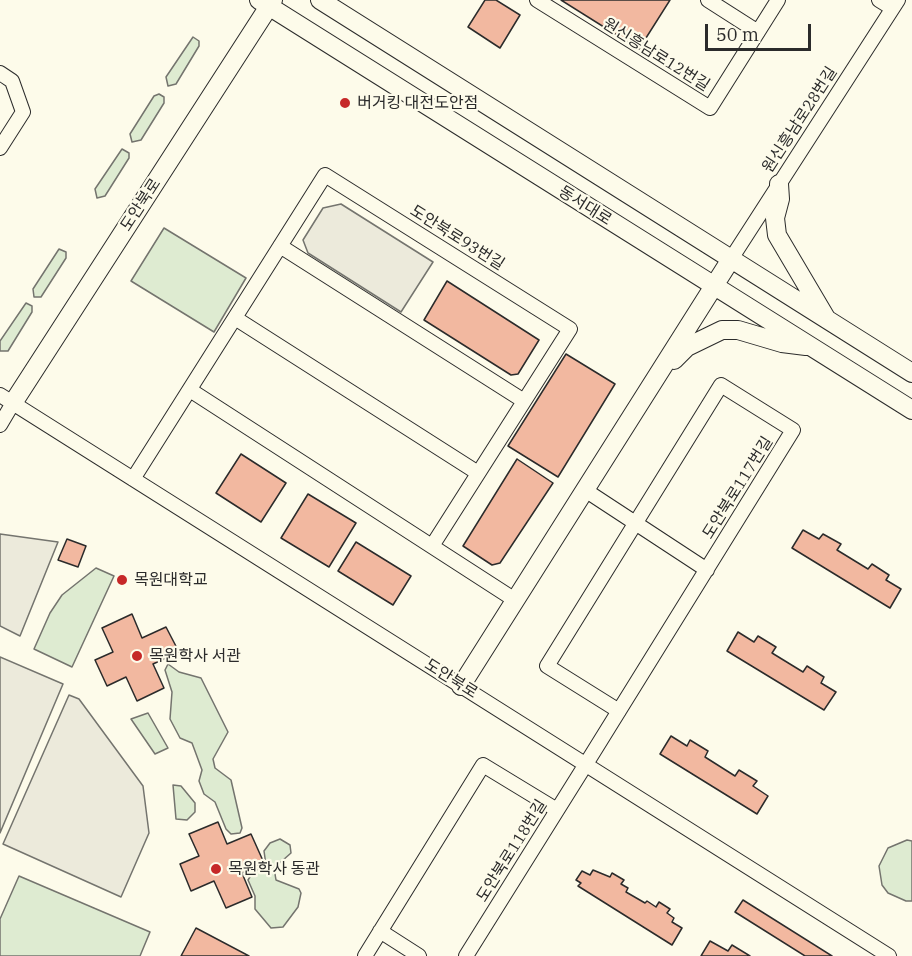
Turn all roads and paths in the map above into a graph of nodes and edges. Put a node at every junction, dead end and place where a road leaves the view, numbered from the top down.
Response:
1 (320, 0) edge
2 (537, 0) edge
3 (708, 0) edge
4 (778, 0) edge
5 (879, 0) edge
6 (267, 2) edge
7 (895, 4) edge
8 (758, 32) junction
9 (0, 74) edge
10 (0, 148) edge
11 (779, 184) junction
12 (280, 246) junction
13 (731, 259) junction
14 (714, 287) junction
15 (235, 318) junction
16 (827, 319) junction
17 (810, 346) junction
18 (912, 373) edge
19 (656, 378) junction
20 (189, 390) junction
21 (7, 399) edge
22 (524, 401) junction
23 (912, 410) edge
24 (0, 425) edge
25 (478, 473) junction
26 (133, 479) junction
27 (585, 490) junction
28 (635, 523) junction
29 (432, 546) junction
30 (706, 570) junction
31 (515, 600) junction
32 (461, 686) junction
33 (619, 711) junction
34 (586, 764) junction
35 (557, 810) junction
36 (381, 932) junction
37 (365, 956) edge
38 (419, 956) edge
39 (466, 956) edge
40 (889, 956) edge

1 - 13 street, 동서대로
2 - 8 street, 원신흥남로12번길
3 - 8 street
4 - 8 street, 원신흥남로12번길
5 - 7 street
6 - 14 street, 동서대로
6 - 21 street, 도안북로
7 - 11 street, 원신흥남로28번길
9 - 10 street
11 - 13 street, 원신흥남로28번길
11 - 16 street
12 - 15 street, 도안북로93번길
12 - 22 street
12 - 22 street, 도안북로93번길
13 - 14 street
13 - 16 street, 동서대로
14 - 17 street, 동서대로
14 - 19 street
15 - 20 street, 도안북로93번길
15 - 25 street
16 - 18 street, 동서대로
17 - 19 street
17 - 23 street, 동서대로
19 - 27 street
20 - 26 street, 도안북로93번길
20 - 29 street
21 - 24 street
21 - 26 street, 도안북로
22 - 25 street, 도안북로93번길
25 - 29 street, 도안북로93번길
26 - 32 street, 도안북로
27 - 28 street
27 - 31 street
28 - 30 street
28 - 30 street, 도안북로117번길
28 - 33 street, 도안북로117번길
29 - 31 street
30 - 33 street, 도안북로117번길
31 - 32 street
32 - 34 street, 도안북로
33 - 34 street, 도안북로117번길
34 - 35 street, 도안북로118번길
34 - 40 street, 도안북로
35 - 36 street
35 - 39 street, 도안북로118번길
36 - 37 street
36 - 38 street

